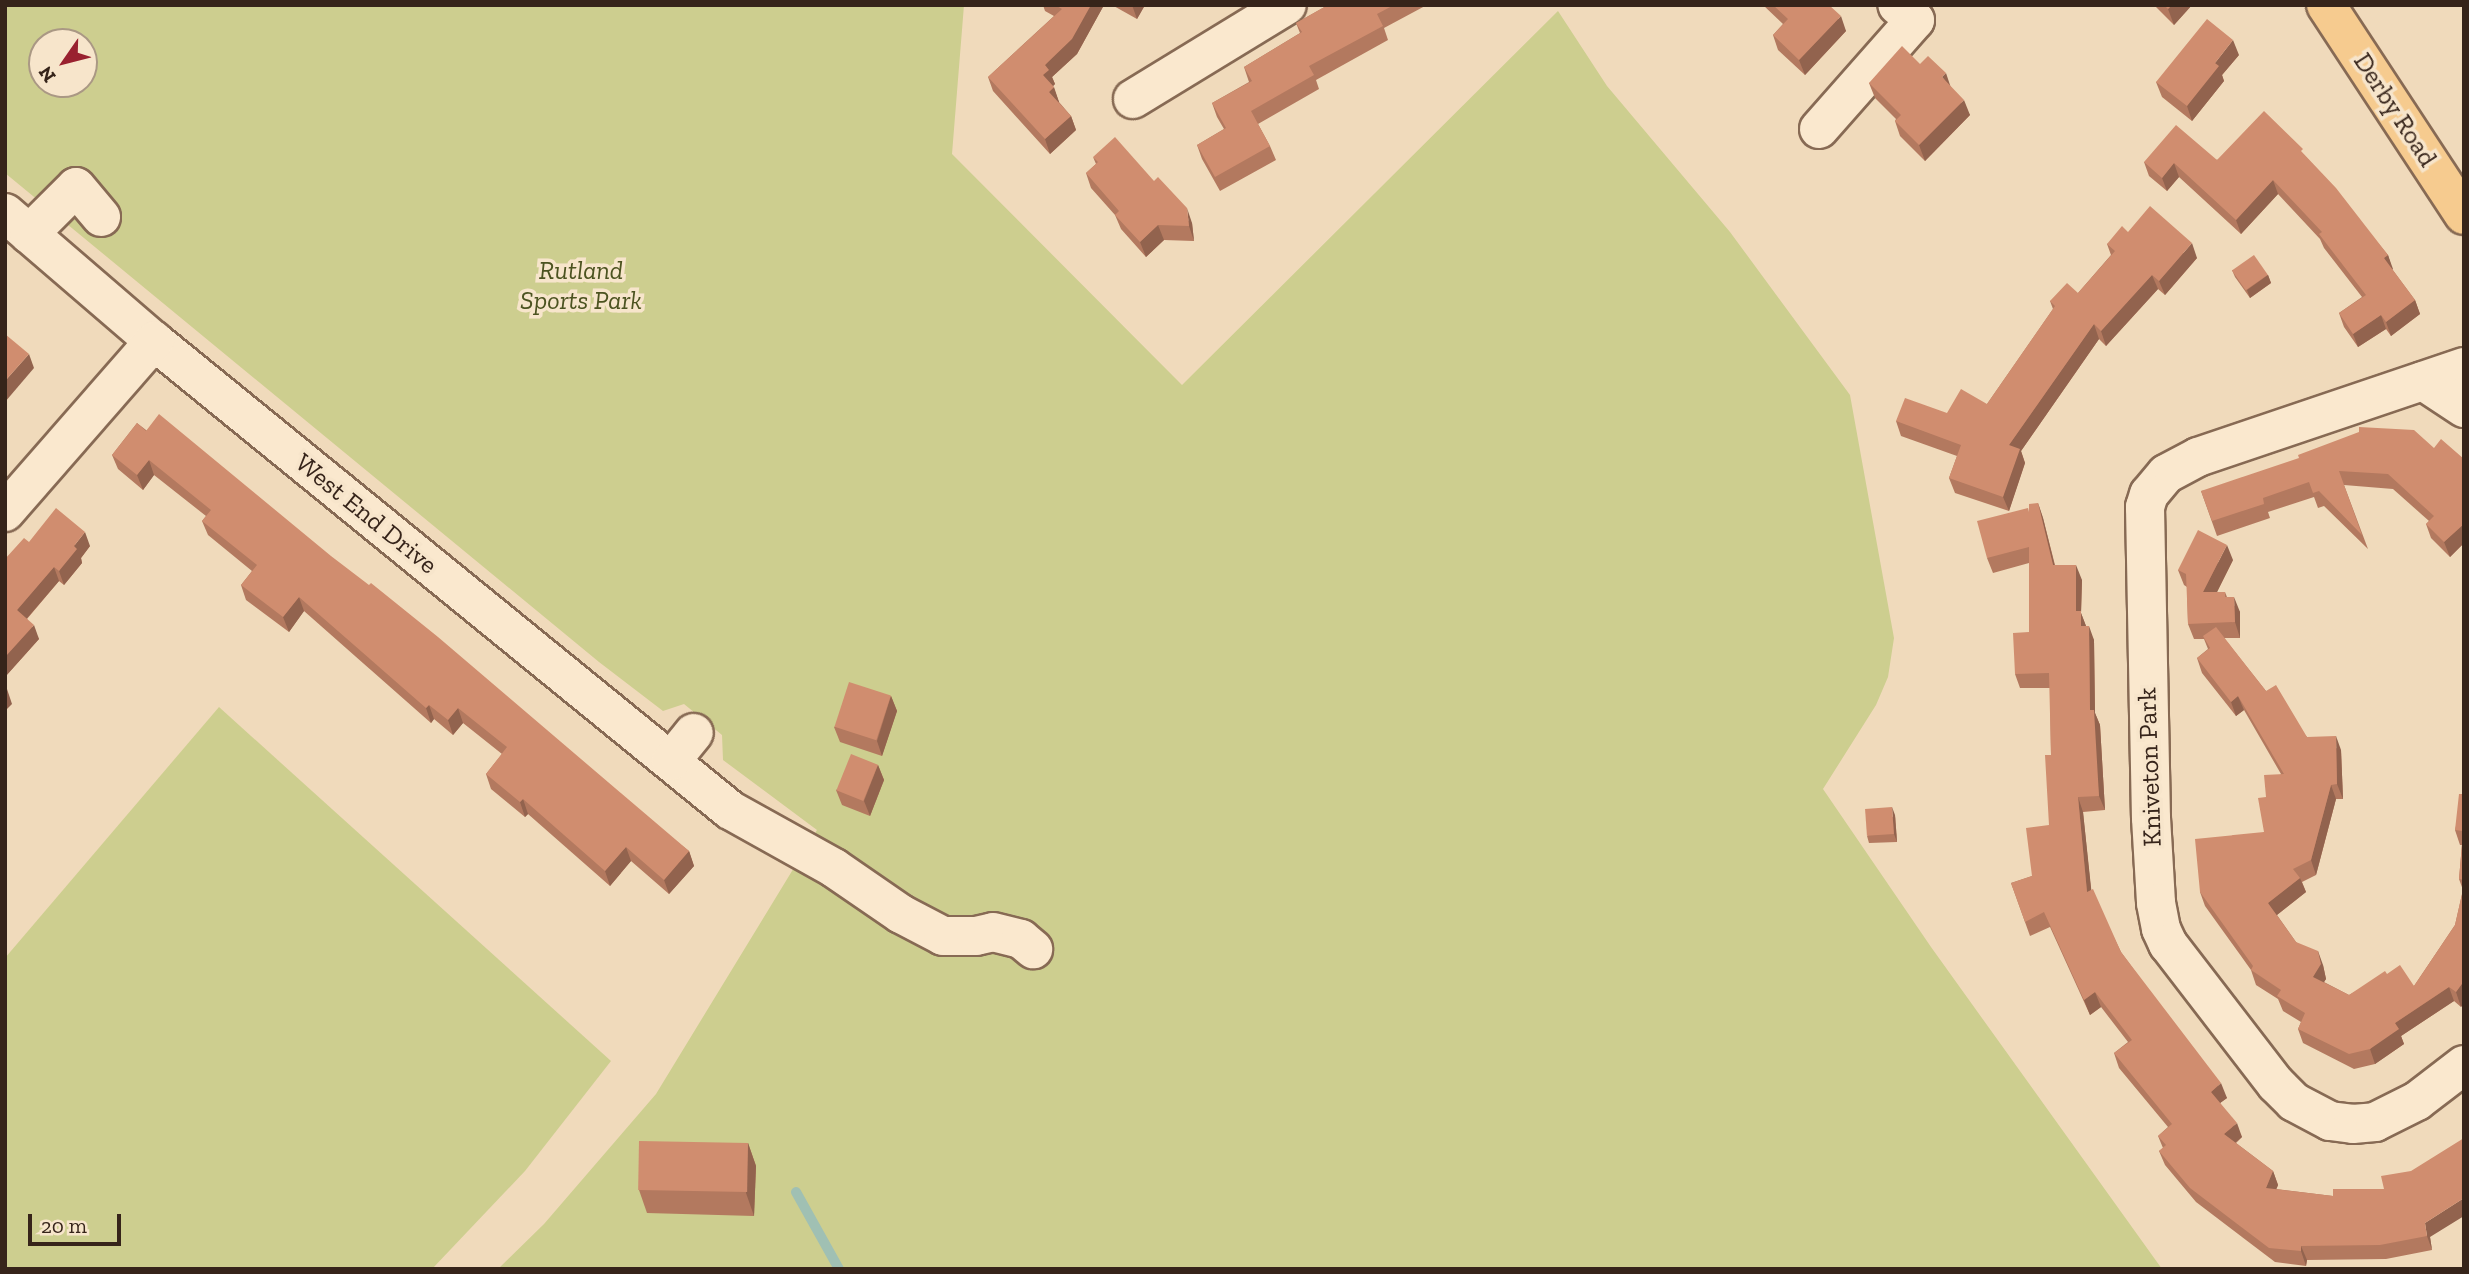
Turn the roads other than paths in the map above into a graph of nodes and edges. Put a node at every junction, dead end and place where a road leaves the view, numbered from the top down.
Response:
1 (1287, 5) edge
2 (2326, 5) edge
3 (1906, 13) edge
4 (1133, 99) dead end
5 (1819, 129) dead end
6 (2464, 215) edge
7 (101, 217) dead end
8 (17, 223) edge
9 (154, 341) junction
10 (2464, 367) edge
11 (2423, 381) junction
12 (2464, 408) edge
13 (5, 512) edge
14 (1033, 948) dead end
15 (2464, 1065) edge

1 - 4 street
2 - 6 main road, Derby Road
3 - 5 street
7 - 8 street
8 - 9 street, West End Drive
9 - 13 street
9 - 14 street, West End Drive
10 - 11 street, Kniveton Park
11 - 12 street
11 - 15 street, Kniveton Park

